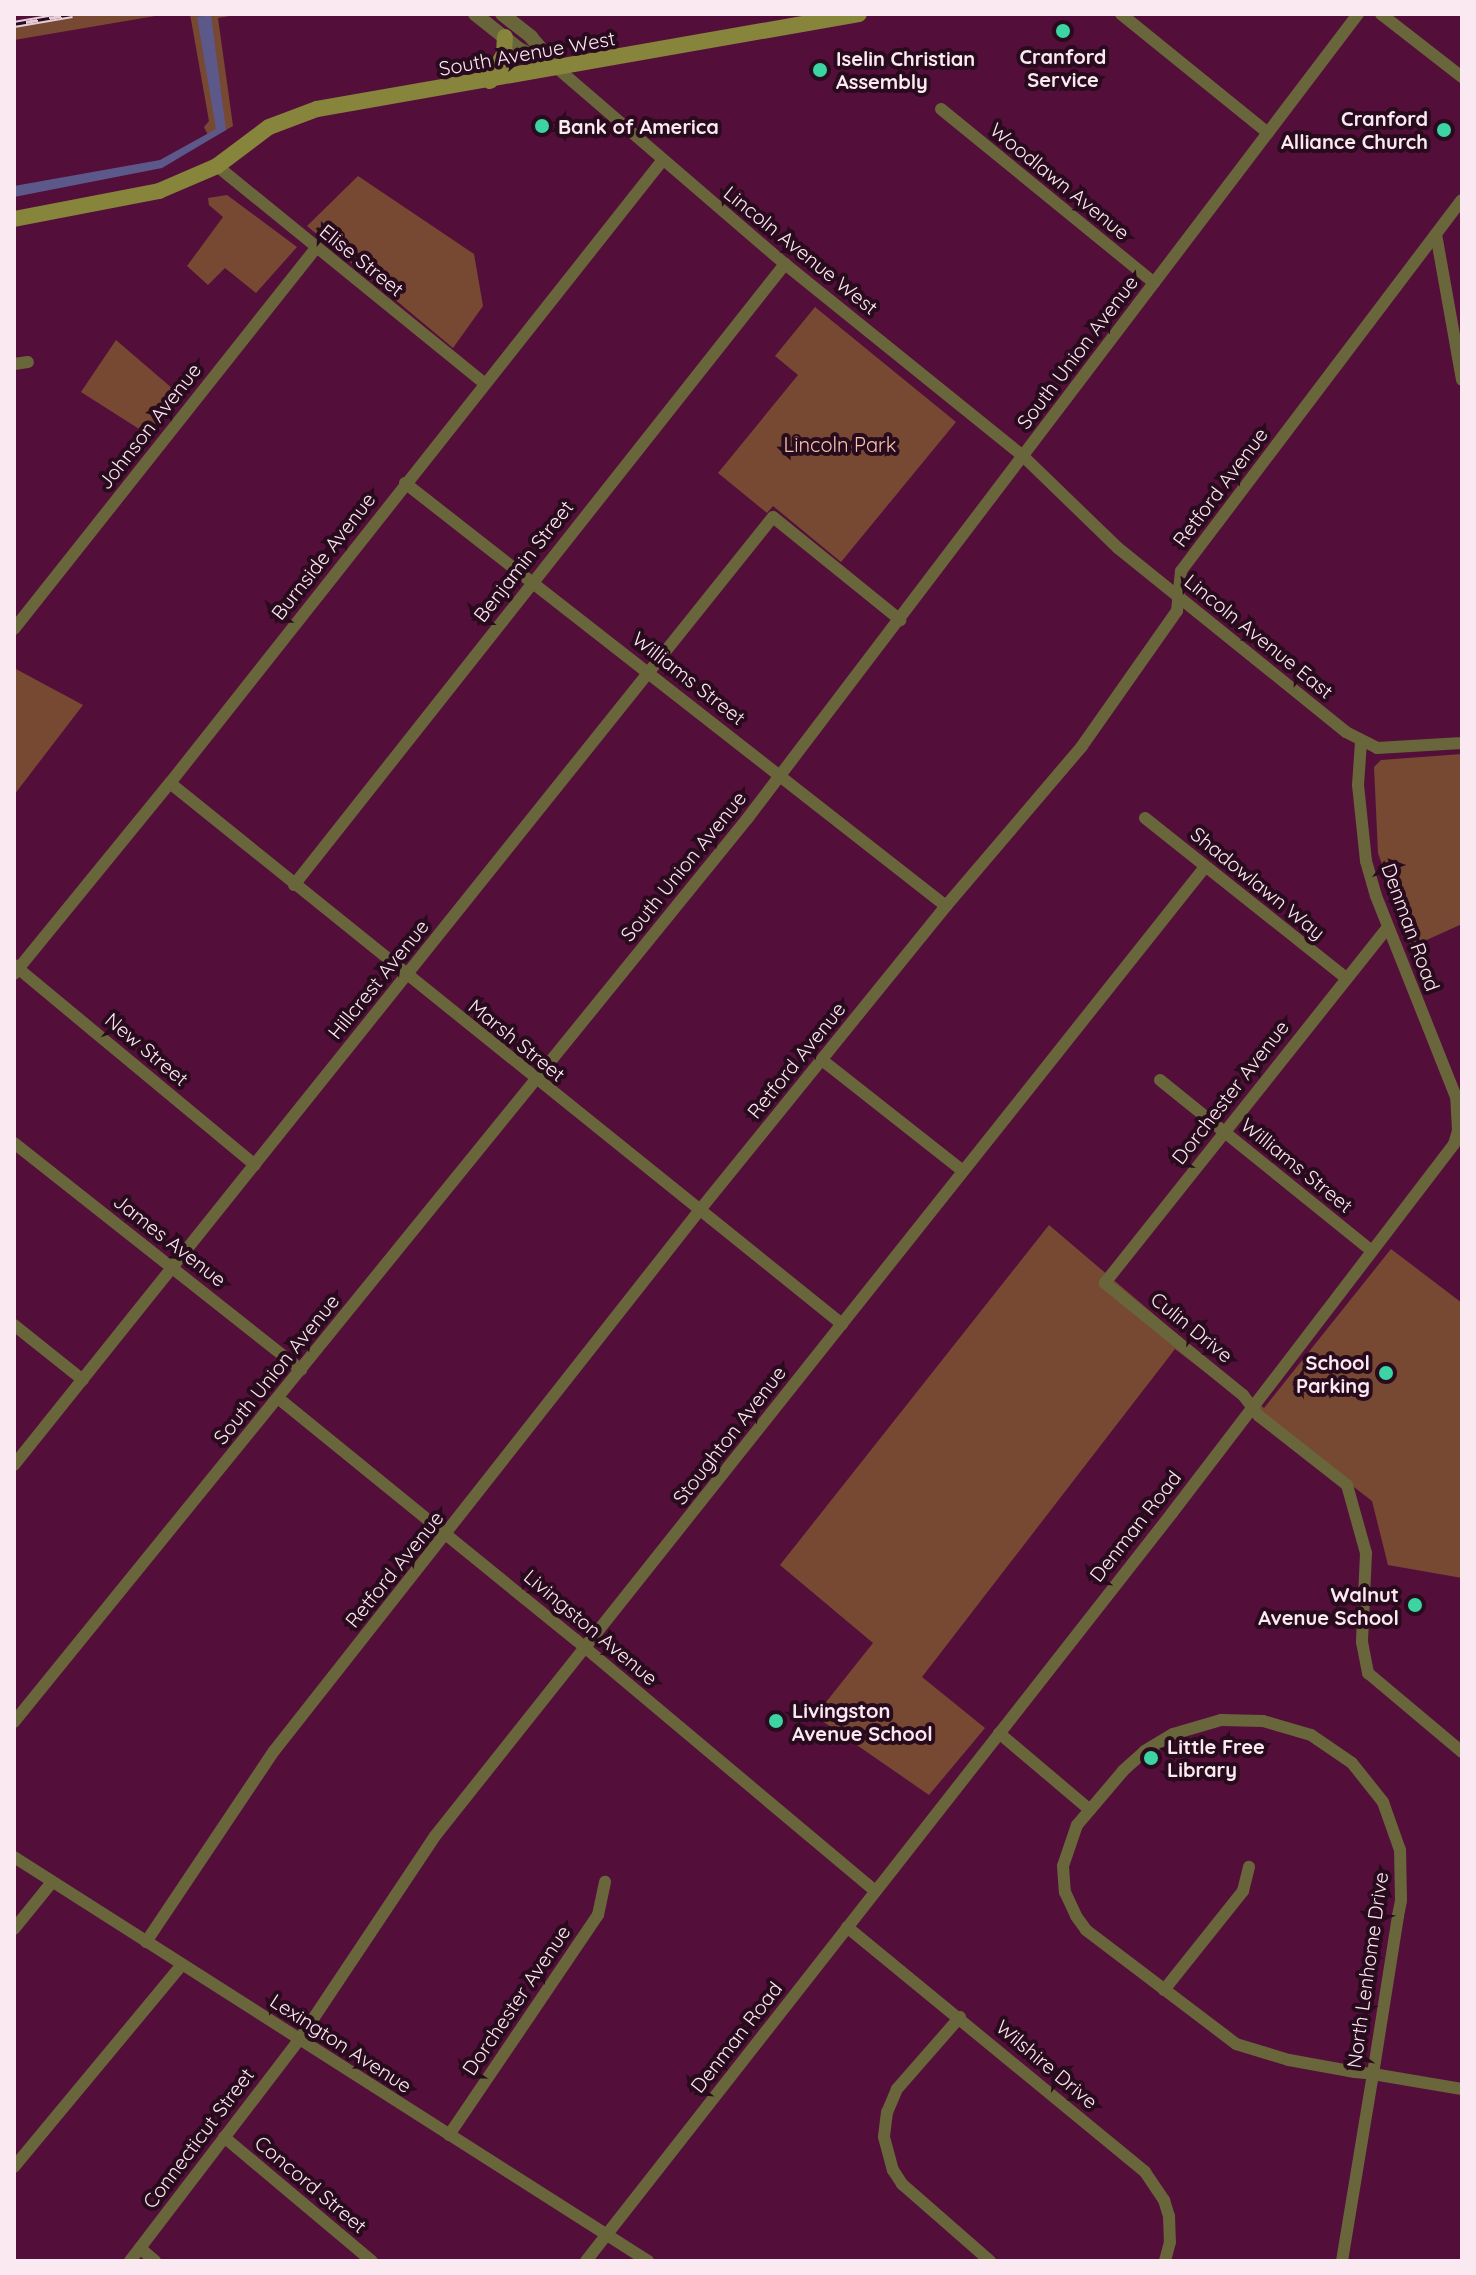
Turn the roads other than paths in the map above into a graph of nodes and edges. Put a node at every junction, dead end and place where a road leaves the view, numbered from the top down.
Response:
1 (475, 14) edge
2 (502, 14) edge
3 (859, 14) edge
4 (1121, 14) edge
5 (1358, 14) edge
6 (1381, 14) edge
7 (505, 37) junction
8 (557, 68) junction
9 (1462, 77) edge
10 (490, 81) junction
11 (941, 109) dead end
12 (1268, 133) junction
13 (662, 161) junction
14 (217, 166) junction
15 (1462, 200) edge
16 (14, 219) edge
17 (1436, 234) junction
18 (316, 248) junction
19 (785, 264) junction
20 (1154, 283) junction
21 (28, 362) dead end
22 (14, 364) edge
23 (1462, 380) edge
24 (485, 384) junction
25 (1024, 457) junction
26 (405, 483) junction
27 (532, 582) junction
28 (1178, 596) junction
29 (900, 620) junction
30 (14, 629) edge
31 (651, 673) junction
32 (1361, 742) junction
33 (1462, 743) edge
34 (780, 776) junction
35 (170, 783) junction
36 (1145, 818) dead end
37 (1205, 867) junction
38 (294, 885) junction
39 (946, 906) junction
40 (1388, 927) junction
41 (15, 969) edge
42 (406, 976) junction
43 (1346, 978) junction
44 (822, 1060) junction
45 (1160, 1080) dead end
46 (536, 1081) junction
47 (1460, 1130) edge
48 (1224, 1132) junction
49 (14, 1143) edge
50 (255, 1165) junction
51 (963, 1171) junction
52 (699, 1211) junction
53 (1372, 1251) junction
54 (173, 1267) junction
55 (1105, 1283) joint
56 (842, 1324) junction
57 (14, 1325) edge
58 (301, 1370) junction
59 (83, 1380) junction
60 (278, 1398) junction
61 (1251, 1405) junction
62 (14, 1465) edge
63 (447, 1535) junction
64 (586, 1648) junction
65 (14, 1722) edge
66 (999, 1733) junction
67 (1462, 1752) edge
68 (1090, 1810) junction
69 (14, 1857) edge
70 (1249, 1867) dead end
71 (52, 1882) junction
72 (605, 1882) dead end
73 (875, 1891) junction
74 (847, 1927) junction
75 (14, 1929) edge
76 (146, 1942) junction
77 (182, 1965) junction
78 (1164, 1990) junction
79 (960, 2017) junction
80 (299, 2040) junction
81 (1373, 2074) junction
82 (1462, 2089) edge
83 (449, 2135) junction
84 (224, 2137) junction
85 (14, 2167) edge
86 (608, 2235) junction
87 (140, 2248) junction
88 (130, 2261) edge
89 (155, 2261) edge
90 (372, 2261) edge
91 (586, 2261) edge
92 (648, 2261) edge
93 (990, 2261) edge
94 (1165, 2261) edge
95 (1342, 2261) edge

1 - 7 street, Lincoln Avenue West
2 - 8 street, Lincoln Avenue West
3 - 8 main road, South Avenue West
4 - 12 street
5 - 12 street, South Union Avenue
6 - 9 street
7 - 8 street, Lincoln Avenue West
7 - 10 main road
8 - 10 main road, South Avenue West
8 - 13 street, Lincoln Avenue West
10 - 14 main road, South Avenue West
11 - 20 street, Woodlawn Avenue
12 - 20 street, South Union Avenue
13 - 19 street, Lincoln Avenue West
13 - 24 street, Burnside Avenue
14 - 16 main road, South Avenue West
14 - 18 street, Elise Street
15 - 17 street, Retford Avenue
17 - 23 street
17 - 28 street, Retford Avenue
18 - 24 street, Elise Street
18 - 30 street, Johnson Avenue
19 - 25 street, Lincoln Avenue West
19 - 27 street, Benjamin Street
20 - 25 street, South Union Avenue
21 - 22 street
24 - 26 street, Burnside Avenue
25 - 28 street, Lincoln Avenue East
25 - 29 street, South Union Avenue
26 - 27 street, Williams Street
26 - 35 street, Burnside Avenue
27 - 31 street, Williams Street
27 - 38 street, Benjamin Street
28 - 32 street, Lincoln Avenue East
28 - 39 street, Retford Avenue
29 - 31 street, Hillcrest Avenue
29 - 34 street, South Union Avenue
31 - 34 street, Williams Street
31 - 42 street, Hillcrest Avenue
32 - 33 street, Lincoln Avenue East
32 - 40 street, Denman Road
34 - 39 street, Williams Street
34 - 46 street, South Union Avenue
35 - 38 street, Marsh Street
35 - 41 street, Burnside Avenue
36 - 37 street, Shadowlawn Way
37 - 43 street, Shadowlawn Way
37 - 51 street, Stoughton Avenue
38 - 42 street, Marsh Street
39 - 44 street, Retford Avenue
40 - 43 street, Dorchester Avenue
40 - 47 street, Denman Road
41 - 50 street, New Street
42 - 46 street, Marsh Street
42 - 50 street, Hillcrest Avenue
43 - 48 street, Dorchester Avenue
44 - 51 street
44 - 52 street, Retford Avenue
45 - 48 street, Williams Street
46 - 52 street, Marsh Street
46 - 58 street, South Union Avenue
47 - 53 street, Denman Road
48 - 53 street, Williams Street
48 - 55 street, Dorchester Avenue
49 - 54 street, James Avenue
50 - 54 street, Hillcrest Avenue
51 - 56 street, Stoughton Avenue
52 - 56 street, Marsh Street
52 - 63 street, Retford Avenue
53 - 61 street, Denman Road
54 - 58 street, James Avenue
54 - 59 street, Hillcrest Avenue
55 - 61 street, Culin Drive
56 - 64 street, Stoughton Avenue
57 - 59 street
58 - 60 street, South Union Avenue
59 - 62 street, Hillcrest Avenue
60 - 63 street, Livingston Avenue
60 - 65 street, South Union Avenue
61 - 66 street, Denman Road
61 - 67 street, Culin Drive
63 - 64 street, Livingston Avenue
63 - 76 street, Retford Avenue
64 - 73 street, Livingston Avenue
64 - 80 street, Stoughton Avenue
66 - 68 street
66 - 73 street, Denman Road
68 - 78 street, North Lenhome Drive
68 - 81 street, North Lenhome Drive
69 - 71 street, Lexington Avenue
70 - 78 street
71 - 75 street
71 - 76 street, Lexington Avenue
72 - 83 street, Dorchester Avenue
73 - 74 street, Denman Road
74 - 79 street, Wilshire Drive
74 - 86 street, Denman Road
76 - 77 street, Lexington Avenue
77 - 80 street, Lexington Avenue
77 - 85 street
78 - 81 street, North Lenhome Drive
79 - 93 street
79 - 94 street, Wilshire Drive
80 - 83 street, Lexington Avenue
80 - 84 street, Connecticut Street
81 - 82 street, North Lenhome Drive
81 - 95 street, North Lenhome Drive
83 - 86 street, Lexington Avenue
84 - 87 street, Connecticut Street
84 - 90 street, Concord Street
86 - 91 street, Denman Road
86 - 92 street, Lexington Avenue
87 - 88 street, Connecticut Street
87 - 89 street

